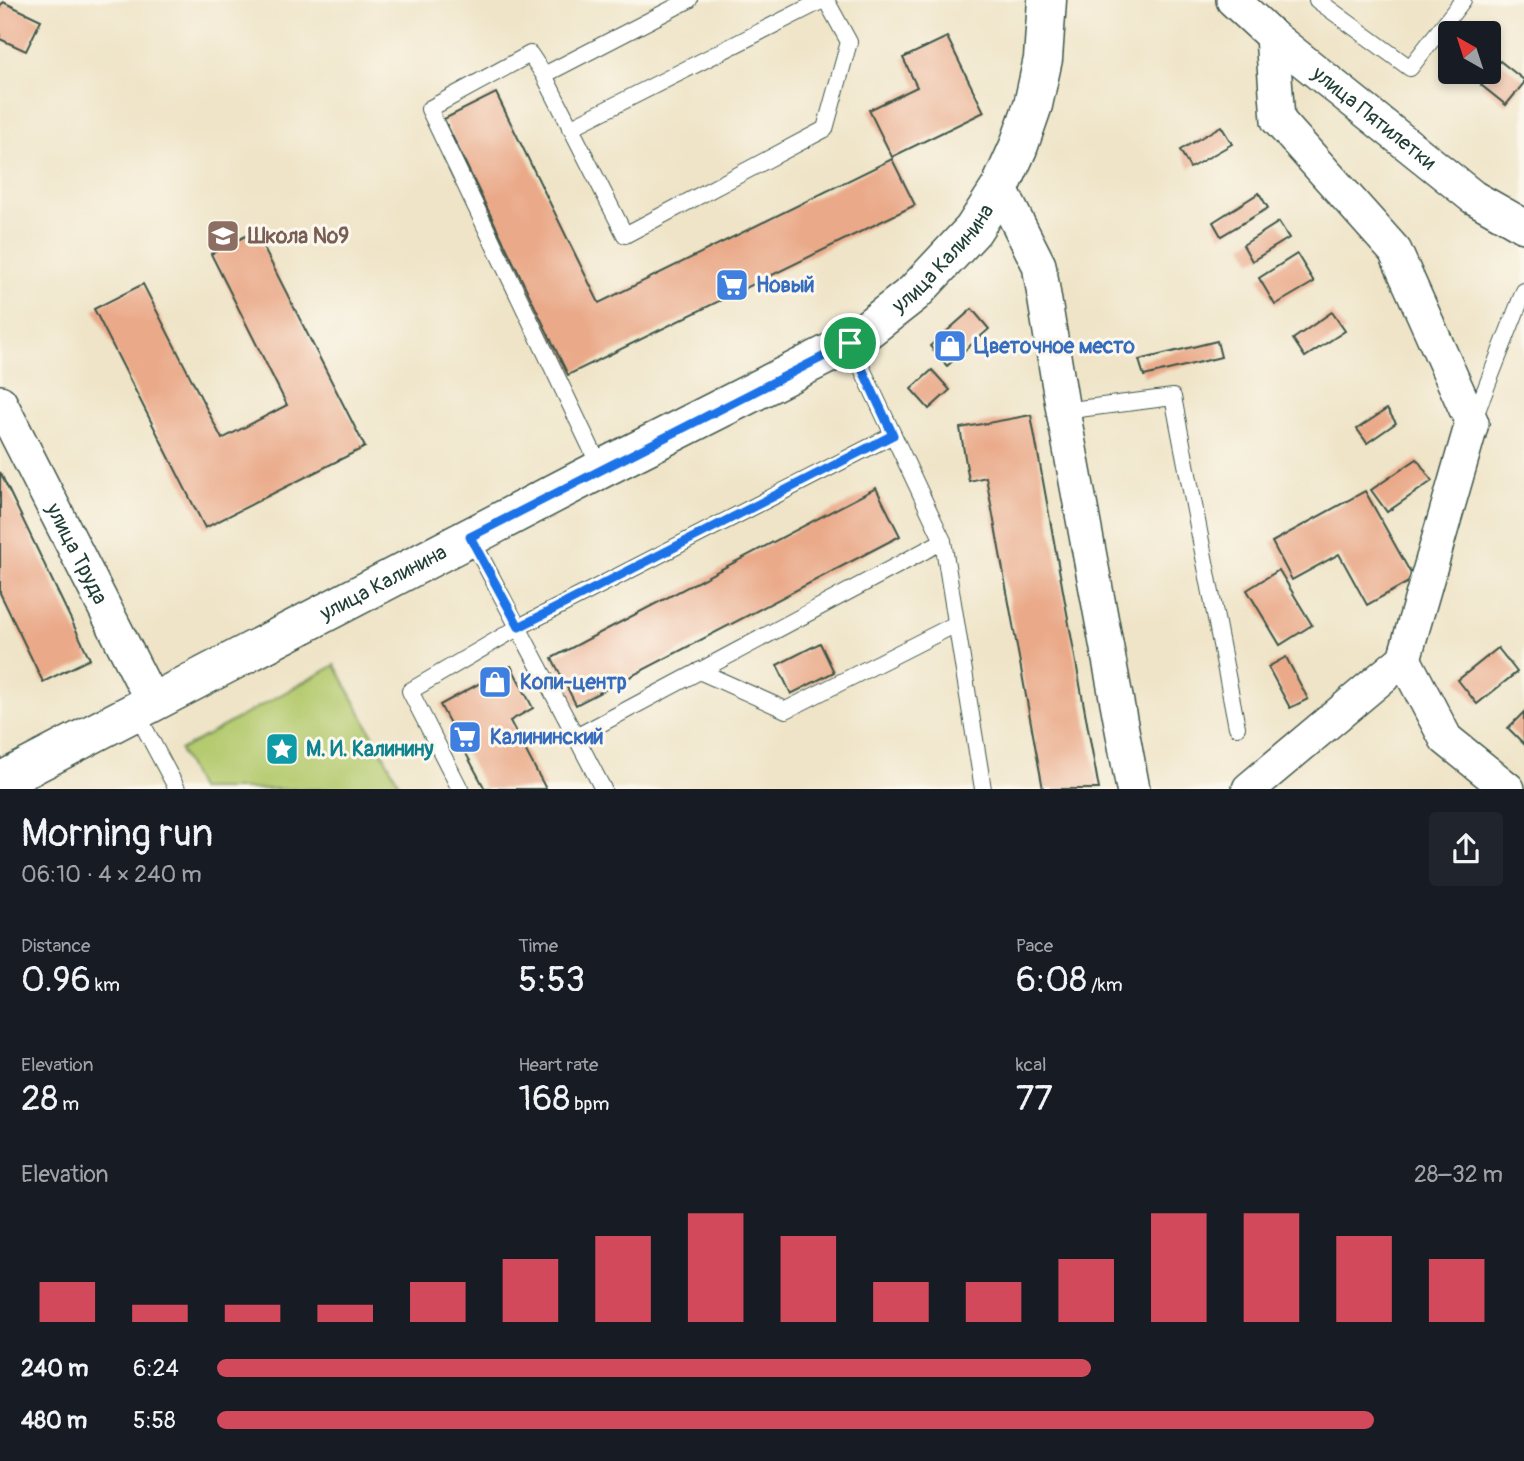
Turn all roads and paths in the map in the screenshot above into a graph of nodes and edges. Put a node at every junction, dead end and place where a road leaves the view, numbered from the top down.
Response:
1 (689, 0) edge
2 (825, 0) edge
3 (1047, 0) edge
4 (1233, 0) edge
5 (1317, 0) edge
6 (1463, 0) edge
7 (1272, 36) junction
8 (544, 75) junction
9 (570, 128) junction
10 (1000, 188) junction
11 (1524, 226) edge
12 (1524, 291) edge
13 (850, 343) junction
14 (0, 402) edge
15 (1063, 411) junction
16 (1472, 423) junction
17 (893, 435) junction
18 (601, 469) junction
19 (470, 537) junction
20 (943, 541) junction
21 (956, 624) junction
22 (519, 627) junction
23 (1404, 659) junction
24 (699, 671) junction
25 (145, 707) junction
26 (1237, 727) dead end
27 (576, 737) junction
28 (0, 782) edge
29 (177, 789) edge
30 (460, 789) edge
31 (603, 789) edge
32 (984, 789) edge
33 (1133, 789) edge
34 (1249, 789) edge
35 (1508, 789) edge

1 - 8 lane
2 - 9 lane
2 - 9 lane
3 - 10 street, улица Калинина
4 - 7 street, улица Пятилетки
5 - 6 lane
7 - 11 street, улица Пятилетки
7 - 16 street
8 - 9 lane
8 - 18 lane
10 - 13 street, улица Калинина
10 - 15 street
12 - 16 lane
13 - 17 lane
13 - 18 street, улица Калинина
14 - 25 street, улица Труда
15 - 26 lane
15 - 33 street
16 - 23 street
17 - 20 lane
17 - 22 lane
18 - 19 street, улица Калинина
19 - 22 lane
19 - 25 street, улица Калинина
20 - 21 lane
20 - 24 lane
21 - 24 lane
21 - 32 lane
22 - 27 lane
22 - 30 lane
23 - 34 street
23 - 35 street
24 - 27 lane
25 - 28 street, улица Калинина
25 - 29 lane
27 - 31 lane

